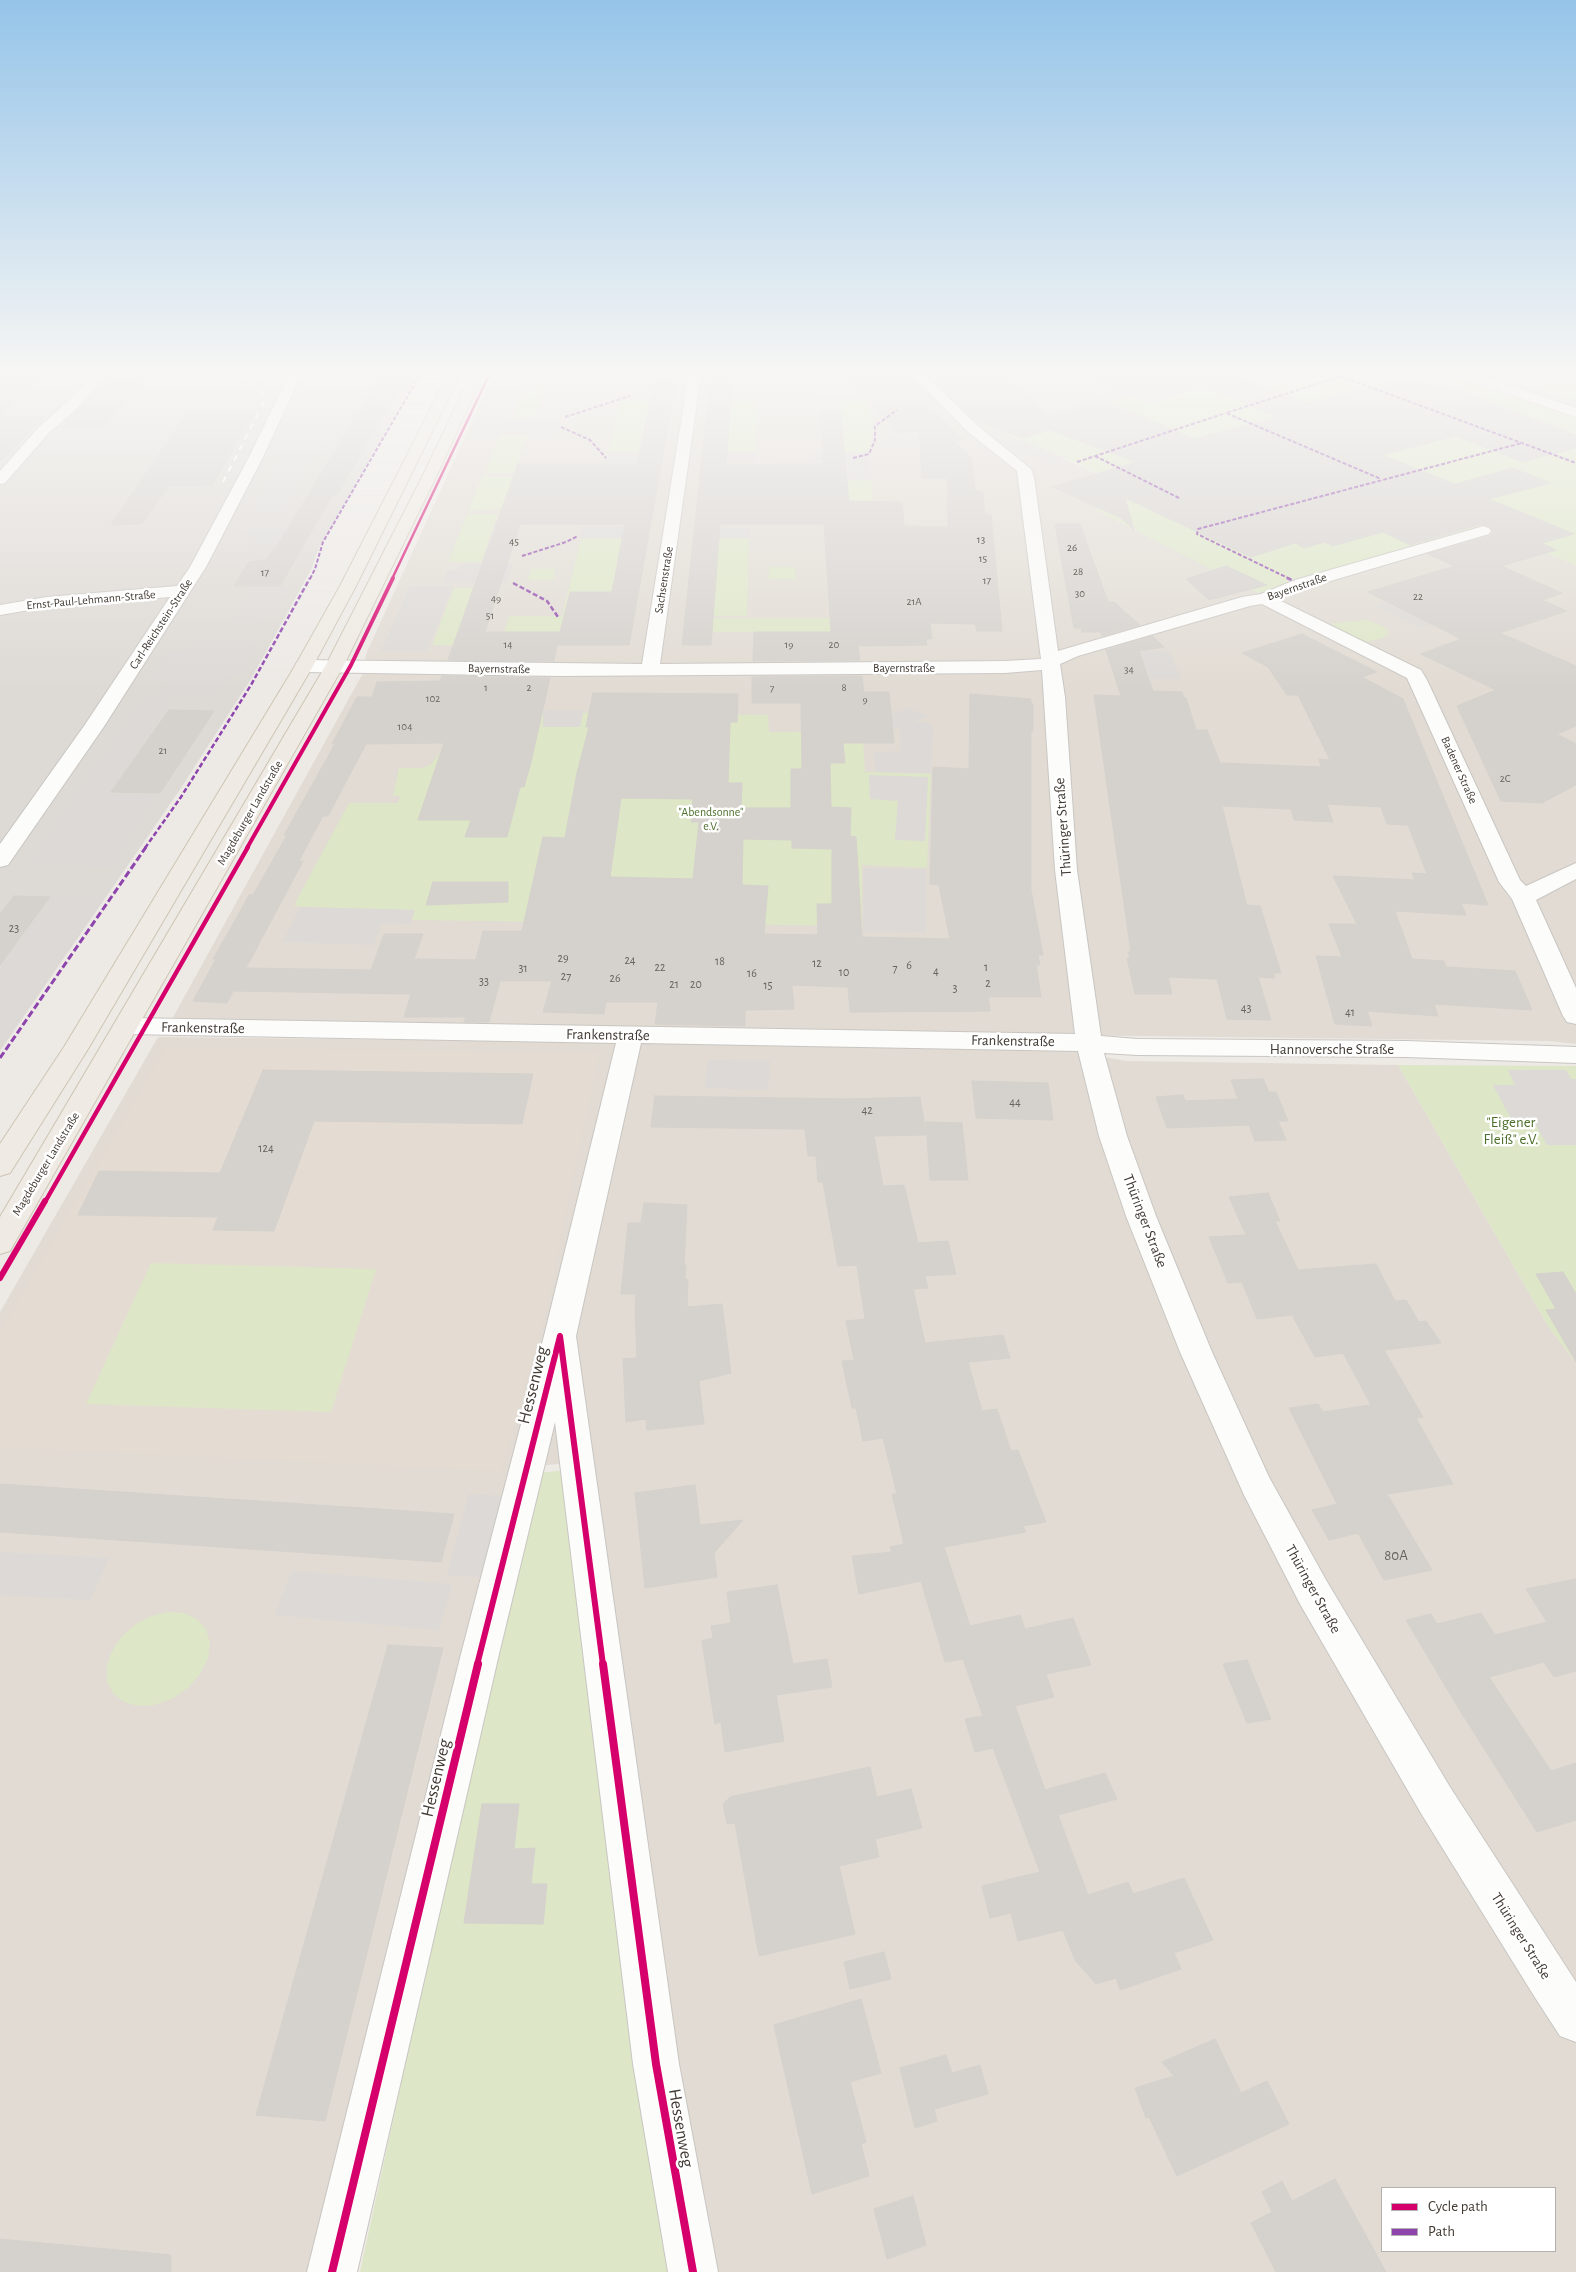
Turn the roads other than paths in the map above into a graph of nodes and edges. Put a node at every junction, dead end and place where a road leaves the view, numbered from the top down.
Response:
1 (245, 479) edge
2 (402, 479) edge
3 (428, 479) edge
4 (680, 479) edge
5 (1028, 479) edge
6 (1483, 531) dead end
7 (182, 592) junction
8 (1265, 599) junction
9 (0, 610) edge
10 (1051, 660) junction
11 (304, 666) junction
12 (335, 666) junction
13 (650, 669) junction
14 (0, 860) edge
15 (1576, 870) edge
16 (1523, 897) junction
17 (1576, 1016) edge
18 (127, 1026) junction
19 (630, 1036) junction
20 (1089, 1042) junction
21 (1576, 1055) edge
22 (0, 1166) edge
23 (0, 1243) edge
24 (560, 1336) junction
25 (1576, 2020) edge
26 (332, 2272) edge
27 (694, 2272) edge

1 - 7 street, Carl-Reichstein-Straße
2 - 11 main road, Magdeburger Landstraße
3 - 12 main road, Magdeburger Landstraße
4 - 13 street, Sachsenstraße
5 - 10 street, Thüringer Straße
6 - 8 street, Bayernstraße
7 - 9 street, Ernst-Paul-Lehmann-Straße
7 - 14 street, Carl-Reichstein-Straße
8 - 10 street, Bayernstraße
8 - 16 street, Badener Straße
10 - 13 street, Bayernstraße
10 - 20 street, Thüringer Straße
11 - 12 street, Bayernstraße
11 - 22 main road, Magdeburger Landstraße
12 - 13 street, Bayernstraße
12 - 18 main road, Magdeburger Landstraße
15 - 16 street
16 - 17 street, Badener Straße
18 - 19 street, Frankenstraße
18 - 23 main road, Magdeburger Landstraße
19 - 20 street, Frankenstraße
19 - 24 street, Hessenweg
20 - 21 street, Hannoversche Straße
20 - 25 street, Thüringer Straße
24 - 26 street, Hessenweg
24 - 27 street, Hessenweg

